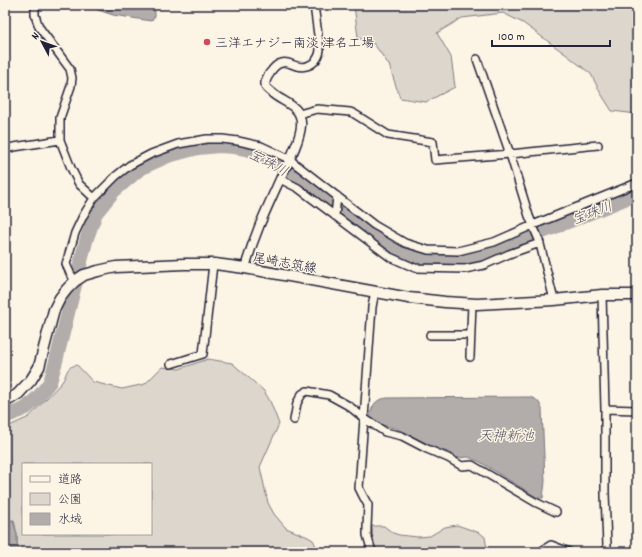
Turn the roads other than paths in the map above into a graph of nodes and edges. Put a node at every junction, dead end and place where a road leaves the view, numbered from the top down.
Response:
1 (35, 5) edge
2 (314, 5) edge
3 (477, 59) dead end
4 (270, 73) joint
5 (299, 114) junction
6 (60, 140) junction
7 (598, 145) dead end
8 (5, 149) edge
9 (510, 154) junction
10 (289, 161) junction
11 (281, 177) junction
12 (637, 183) edge
13 (337, 196) junction
14 (94, 198) junction
15 (335, 216) junction
16 (534, 227) junction
17 (539, 242) junction
18 (213, 264) junction
19 (245, 268) junction
20 (76, 276) junction
21 (376, 292) junction
22 (602, 295) junction
23 (637, 295) edge
24 (554, 300) junction
25 (472, 303) junction
26 (430, 335) dead end
27 (470, 335) junction
28 (470, 357) dead end
29 (171, 364) dead end
30 (5, 402) edge
31 (604, 409) junction
32 (637, 410) edge
33 (365, 419) junction
34 (294, 420) dead end
35 (556, 512) dead end
36 (372, 552) edge
37 (540, 552) edge
38 (569, 552) edge
39 (606, 552) edge

1 - 6 street
2 - 4 street
3 - 9 street
4 - 5 street
5 - 9 street
5 - 10 street
6 - 8 street
6 - 14 street
7 - 9 street
9 - 16 street
10 - 11 street
10 - 13 street
10 - 14 street
11 - 15 street
11 - 19 street
12 - 16 street
13 - 15 street
13 - 16 street
14 - 20 street
15 - 17 street
16 - 17 street
17 - 24 street
18 - 19 main road, 尾崎志筑線
18 - 20 main road, 尾崎志筑線
18 - 29 street
19 - 21 main road, 尾崎志筑線
20 - 30 main road, 尾崎志筑線
21 - 25 main road, 尾崎志筑線
21 - 33 street
22 - 23 main road, 尾崎志筑線
22 - 24 main road, 尾崎志筑線
22 - 31 street
24 - 25 main road, 尾崎志筑線
25 - 27 street
26 - 27 street
27 - 28 street
31 - 32 street
31 - 39 street
33 - 34 street
33 - 35 street
33 - 36 street
37 - 38 street

